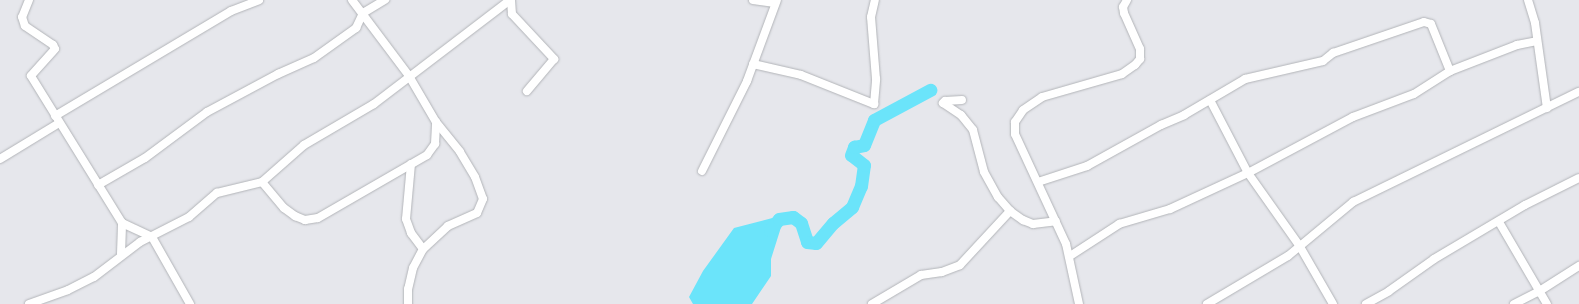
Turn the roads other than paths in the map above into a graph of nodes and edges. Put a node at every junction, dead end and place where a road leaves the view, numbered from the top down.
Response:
1 (29, 0) edge
2 (259, 0) edge
3 (352, 0) edge
4 (385, 0) edge
5 (511, 0) edge
6 (754, 0) edge
7 (875, 0) edge
8 (1127, 0) edge
9 (1528, 0) edge
10 (776, 2) edge
11 (364, 13) junction
12 (1537, 42) junction
13 (753, 64) junction
14 (1450, 71) junction
15 (409, 76) junction
16 (527, 91) dead end
17 (1579, 92) edge
18 (962, 100) dead end
19 (1210, 100) junction
20 (1547, 108) junction
21 (57, 119) junction
22 (436, 122) junction
23 (0, 159) edge
24 (411, 164) junction
25 (702, 171) dead end
26 (1248, 173) junction
27 (1579, 178) edge
28 (262, 182) junction
29 (1038, 182) junction
30 (98, 185) junction
31 (1010, 211) junction
32 (1056, 221) junction
33 (1499, 222) junction
34 (122, 223) junction
35 (152, 236) junction
36 (1299, 245) junction
37 (422, 249) junction
38 (121, 254) junction
39 (1070, 256) junction
40 (1579, 266) edge
41 (1538, 292) junction
42 (188, 303) edge
43 (29, 304) edge
44 (408, 304) edge
45 (872, 304) edge
46 (1079, 304) edge
47 (1207, 304) edge
48 (1333, 304) edge
49 (1366, 304) edge
50 (1514, 304) edge
51 (1547, 304) edge

1 - 21 street
2 - 21 street
3 - 11 street
4 - 11 street
5 - 15 street
5 - 16 street
6 - 10 street
7 - 13 street
8 - 29 street
9 - 12 street
10 - 13 street
11 - 15 street
11 - 30 street
12 - 14 street
12 - 20 street
13 - 25 street
14 - 19 street
14 - 26 street
15 - 22 street
15 - 28 street
17 - 20 street
18 - 31 street
19 - 26 street
19 - 29 street
20 - 36 street
21 - 23 street
21 - 30 street
22 - 24 street
22 - 37 street
24 - 28 street
24 - 37 street
26 - 36 street
26 - 39 street
27 - 33 street
28 - 35 street
29 - 32 street
30 - 34 street
31 - 32 street
31 - 45 street
32 - 39 street
33 - 41 street
33 - 49 street
34 - 35 street
34 - 38 street
35 - 38 street
35 - 42 street
36 - 47 street
36 - 48 street
37 - 44 street
38 - 43 street
39 - 46 street
40 - 41 street
41 - 50 street
41 - 51 street

